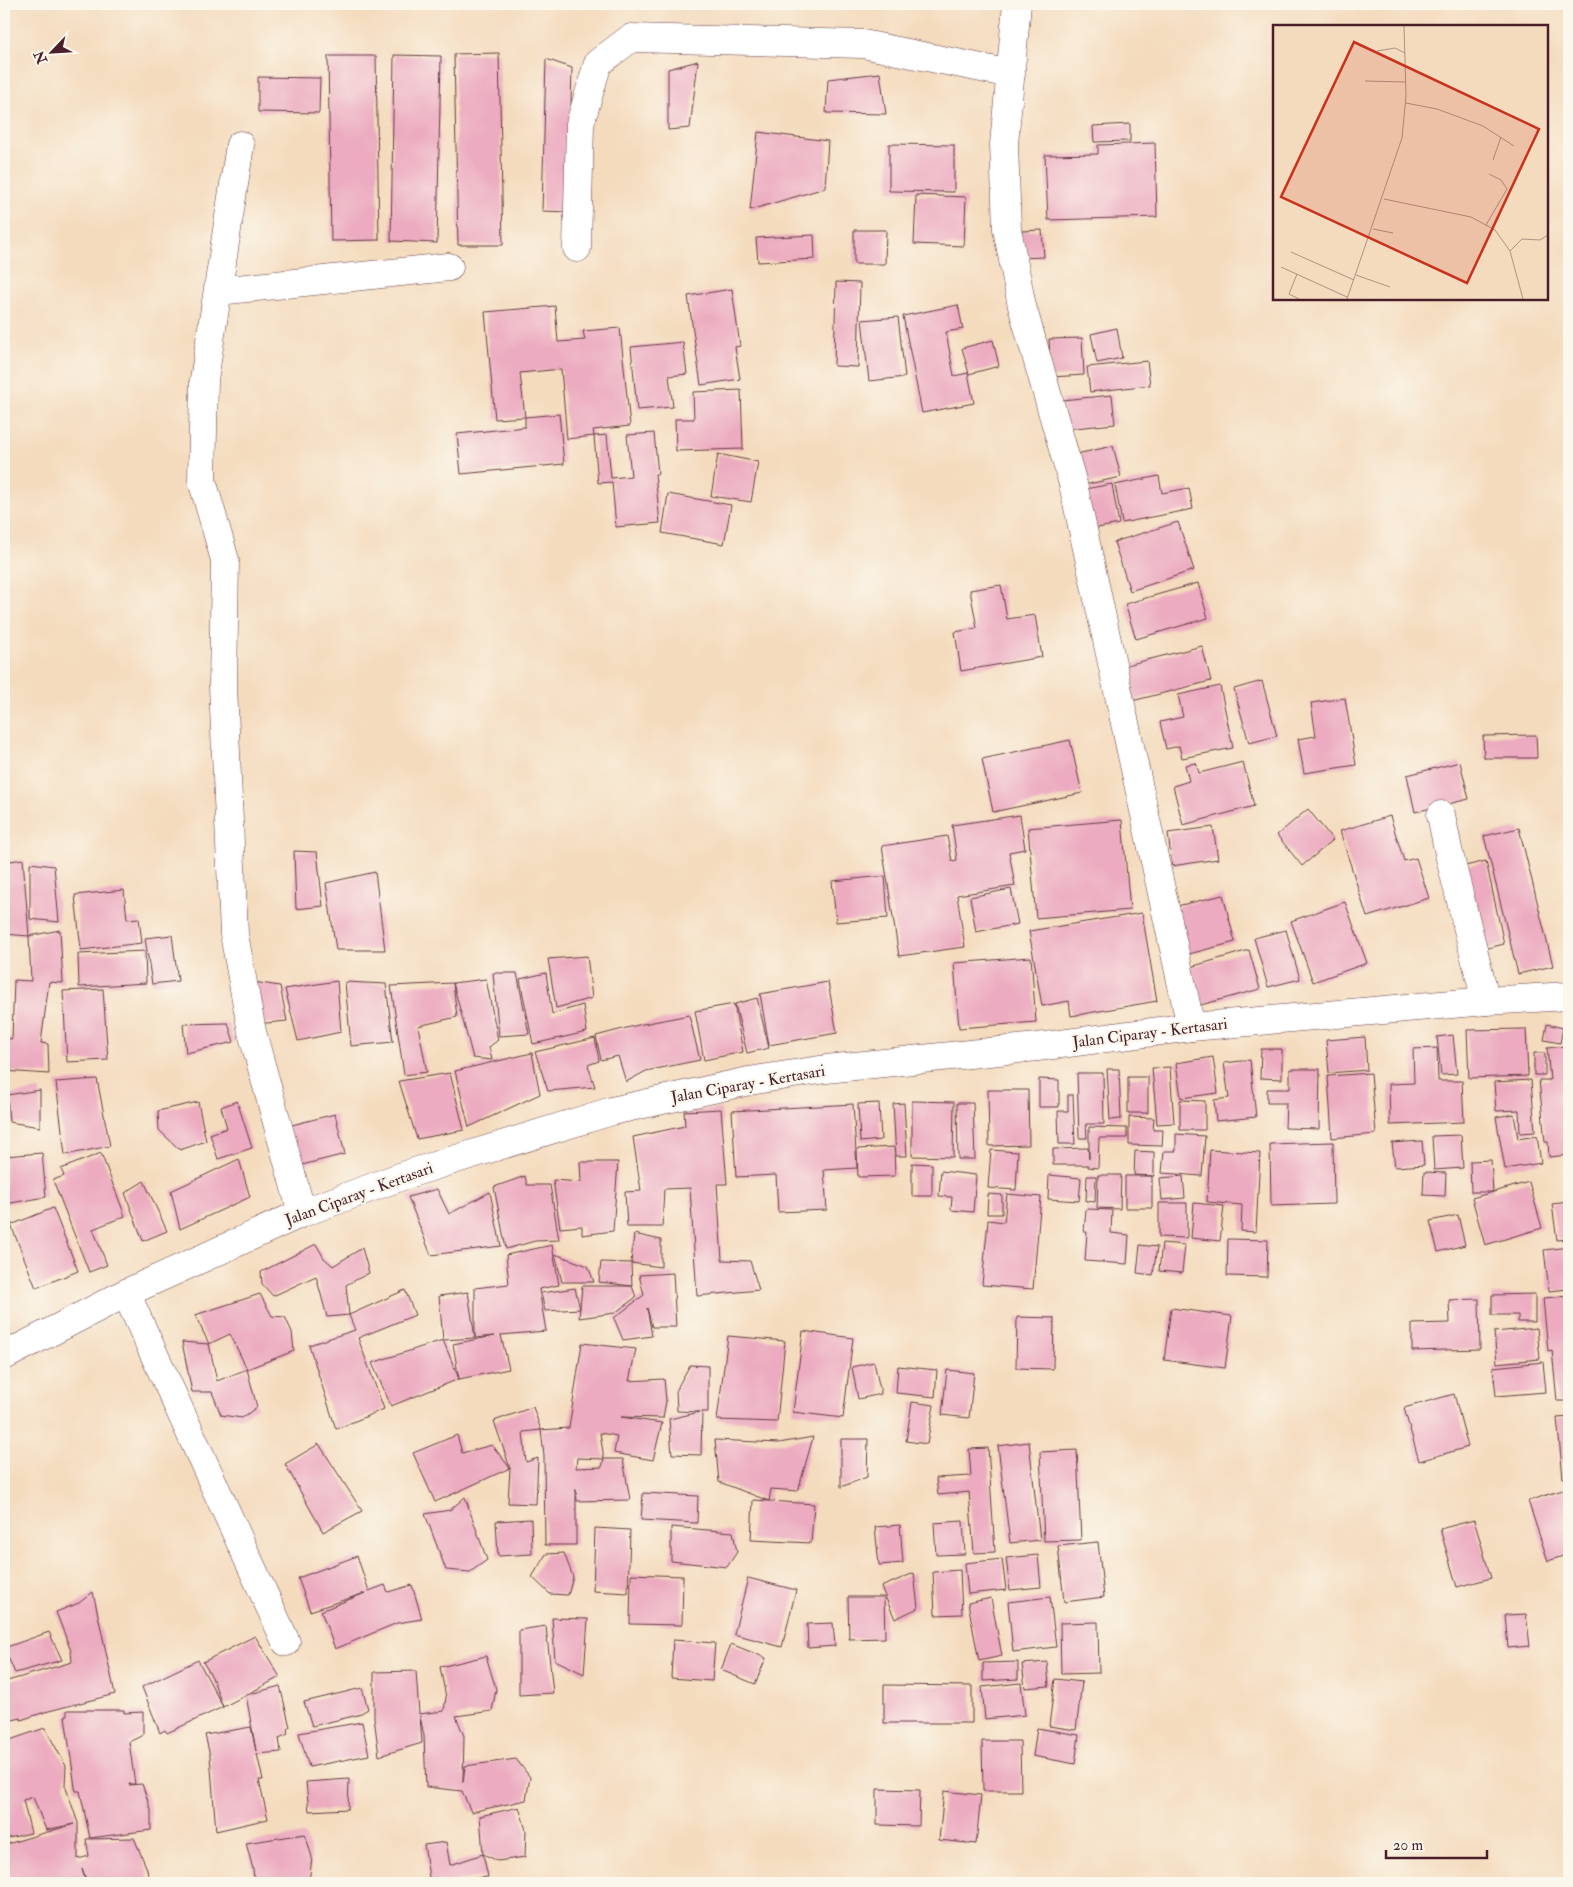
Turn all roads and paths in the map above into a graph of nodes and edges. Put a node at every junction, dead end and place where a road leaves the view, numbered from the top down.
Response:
1 (1017, 4) edge
2 (1011, 74) junction
3 (240, 145) dead end
4 (578, 248) dead end
5 (449, 267) dead end
6 (218, 291) junction
7 (1441, 815) dead end
8 (1569, 996) edge
9 (1486, 1001) junction
10 (1191, 1027) junction
11 (302, 1213) junction
12 (126, 1293) junction
13 (4, 1356) edge
14 (286, 1642) dead end

1 - 2 street
2 - 4 street
2 - 10 street
3 - 6 street
5 - 6 street
6 - 11 street
7 - 9 street
8 - 9 street, Jalan Ciparay - Kertasari
9 - 10 street, Jalan Ciparay - Kertasari
10 - 11 street, Jalan Ciparay - Kertasari
11 - 12 street, Jalan Ciparay - Kertasari
12 - 13 street, Jalan Ciparay - Kertasari
12 - 14 street

